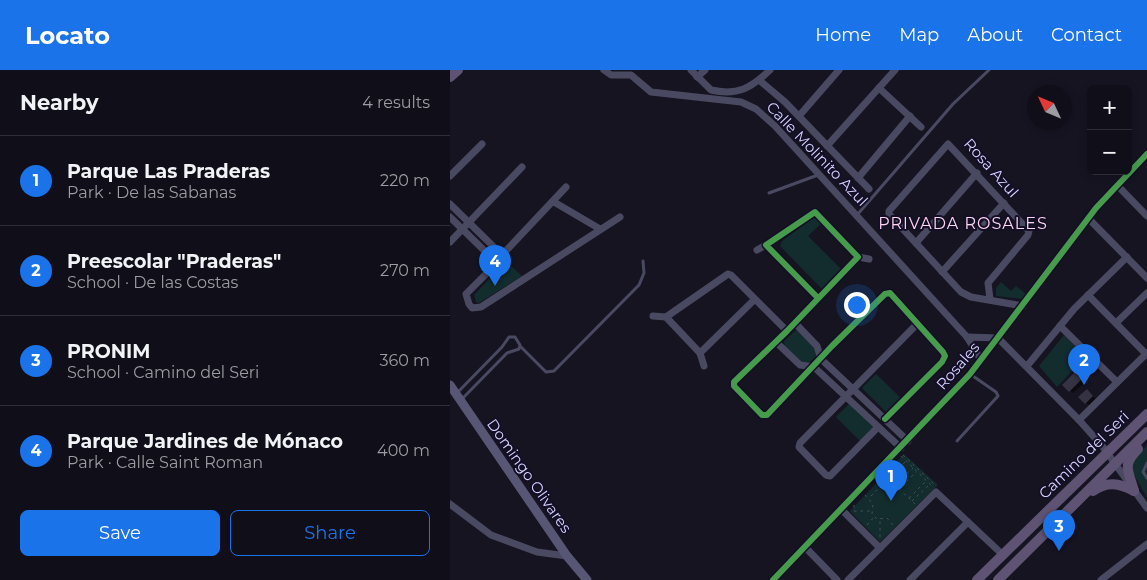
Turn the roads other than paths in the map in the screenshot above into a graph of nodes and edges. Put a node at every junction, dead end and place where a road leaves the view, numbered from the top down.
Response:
1 (458, 70) edge
2 (604, 70) edge
3 (691, 70) edge
4 (705, 70) edge
5 (770, 70) edge
6 (838, 70) edge
7 (895, 70) edge
8 (989, 70) edge
9 (450, 77) edge
10 (697, 77) junction
11 (759, 80) junction
12 (879, 88) junction
13 (798, 116) junction
14 (910, 116) junction
15 (922, 127) dead end
16 (482, 144) dead end
17 (828, 146) junction
18 (1147, 155) edge
19 (522, 167) dead end
20 (976, 173) junction
21 (819, 174) junction
22 (450, 176) edge
23 (858, 178) junction
24 (1117, 185) junction
25 (566, 187) dead end
26 (869, 189) dead end
27 (769, 193) dead end
28 (554, 202) junction
29 (1004, 202) junction
30 (450, 204) edge
31 (857, 216) junction
32 (1147, 216) edge
33 (450, 217) edge
34 (620, 217) dead end
35 (1088, 218) junction
36 (469, 222) junction
37 (462, 229) junction
38 (600, 229) junction
39 (450, 242) edge
40 (916, 243) junction
41 (766, 245) junction
42 (757, 250) dead end
43 (1127, 257) junction
44 (858, 258) junction
45 (869, 260) dead end
46 (643, 261) dead end
47 (942, 272) junction
48 (1147, 278) edge
49 (1147, 293) edge
50 (1088, 295) junction
51 (818, 298) junction
52 (755, 299) junction
53 (990, 299) junction
54 (1023, 306) junction
55 (653, 316) dead end
56 (666, 317) junction
57 (918, 323) junction
58 (795, 324) junction
59 (1116, 324) junction
60 (1060, 326) junction
61 (787, 331) junction
62 (967, 337) junction
63 (998, 338) junction
64 (776, 342) junction
65 (817, 346) junction
66 (832, 346) junction
67 (521, 347) junction
68 (700, 353) junction
69 (1147, 354) edge
70 (821, 359) junction
71 (981, 360) junction
72 (704, 366) dead end
73 (1027, 366) junction
74 (814, 367) junction
75 (970, 374) junction
76 (1117, 382) junction
77 (450, 386) edge
78 (853, 390) junction
79 (458, 397) junction
80 (846, 397) junction
81 (1147, 414) edge
82 (885, 419) junction
83 (1079, 420) junction
84 (878, 427) junction
85 (1147, 432) edge
86 (957, 440) dead end
87 (1147, 440) edge
88 (908, 441) junction
89 (902, 453) junction
90 (1107, 454) junction
91 (1147, 462) edge
92 (1115, 464) junction
93 (1147, 478) edge
94 (1134, 491) junction
95 (450, 504) edge
96 (1147, 508) edge
97 (841, 509) junction
98 (1070, 509) junction
99 (968, 522) junction
100 (1147, 544) edge
101 (804, 547) junction
102 (880, 548) junction
103 (1003, 555) junction
104 (567, 556) junction
105 (587, 580) edge
106 (773, 580) edge
107 (837, 580) edge
108 (848, 580) edge
109 (910, 580) edge
110 (978, 580) edge
111 (998, 580) edge
112 (1101, 580) edge

1 - 9 main road
2 - 21 street, Calle Molinito Azul
3 - 10 street
4 - 10 street
5 - 11 street
6 - 13 street
7 - 12 street
8 - 31 lane
10 - 11 street
11 - 13 street
12 - 14 street
12 - 17 street
13 - 17 street
14 - 15 street
14 - 23 street
16 - 22 street
17 - 23 street
18 - 24 street, Rosales
19 - 36 street
20 - 29 street, Rosa Azul
20 - 40 street
20 - 40 street, Rosa Azul
21 - 27 lane
21 - 31 street, Calle Molinito Azul
23 - 26 street
24 - 32 street
24 - 35 street, Rosales
25 - 28 street
28 - 36 street
28 - 38 street
29 - 47 street
29 - 53 street, Rosa Azul
30 - 36 street
31 - 62 street, Calle Molinito Azul
33 - 37 street
34 - 38 street
35 - 43 street
35 - 54 street, Rosales
36 - 37 street
37 - 38 street
37 - 39 street
40 - 47 street
41 - 42 street
41 - 44 street
41 - 51 street
43 - 48 street
43 - 50 street
44 - 45 street
44 - 51 street
46 - 67 lane
47 - 53 street
49 - 59 street
50 - 59 street
50 - 60 street
51 - 58 street
52 - 56 street
52 - 61 street
52 - 68 street
53 - 54 street
54 - 63 street, Rosales
55 - 56 street
56 - 68 street
57 - 66 street
57 - 78 street
57 - 82 street
58 - 61 street
58 - 65 street
59 - 69 street
60 - 73 street
60 - 76 street
61 - 64 street
62 - 63 street
62 - 71 street, Calle Molinito Azul
63 - 71 street, Rosales
63 - 73 street
64 - 74 street
64 - 74 street
65 - 66 street
65 - 70 street
66 - 70 street
67 - 79 lane
67 - 79 lane
68 - 72 street
69 - 76 street
70 - 74 street
70 - 78 street
71 - 75 street, Rosales
73 - 83 street
74 - 80 street
75 - 86 lane
75 - 88 street, Rosales
76 - 83 street
77 - 79 main road, Domingo Olivares
78 - 80 street
78 - 82 street
79 - 104 main road, Domingo Olivares
80 - 84 street
80 - 84 street
81 - 90 main road, Camino del Seri
82 - 88 street
83 - 90 street
84 - 89 street
85 - 92 main road, Camino del Seri
87 - 94 main road
88 - 89 street, Rosales
89 - 97 street, Rosales
90 - 92 street
90 - 103 main road, Camino del Seri
91 - 93 lane
92 - 94 street
92 - 98 main road, Camino del Seri
94 - 96 street
94 - 98 main road
95 - 104 street
97 - 101 street, Rosales
97 - 102 street
98 - 111 main road, Camino del Seri
99 - 102 street
99 - 103 street
99 - 109 street
100 - 112 street
101 - 106 street, Rosales
101 - 107 street
102 - 108 street
103 - 110 main road, Camino del Seri
104 - 105 main road, Domingo Olivares

